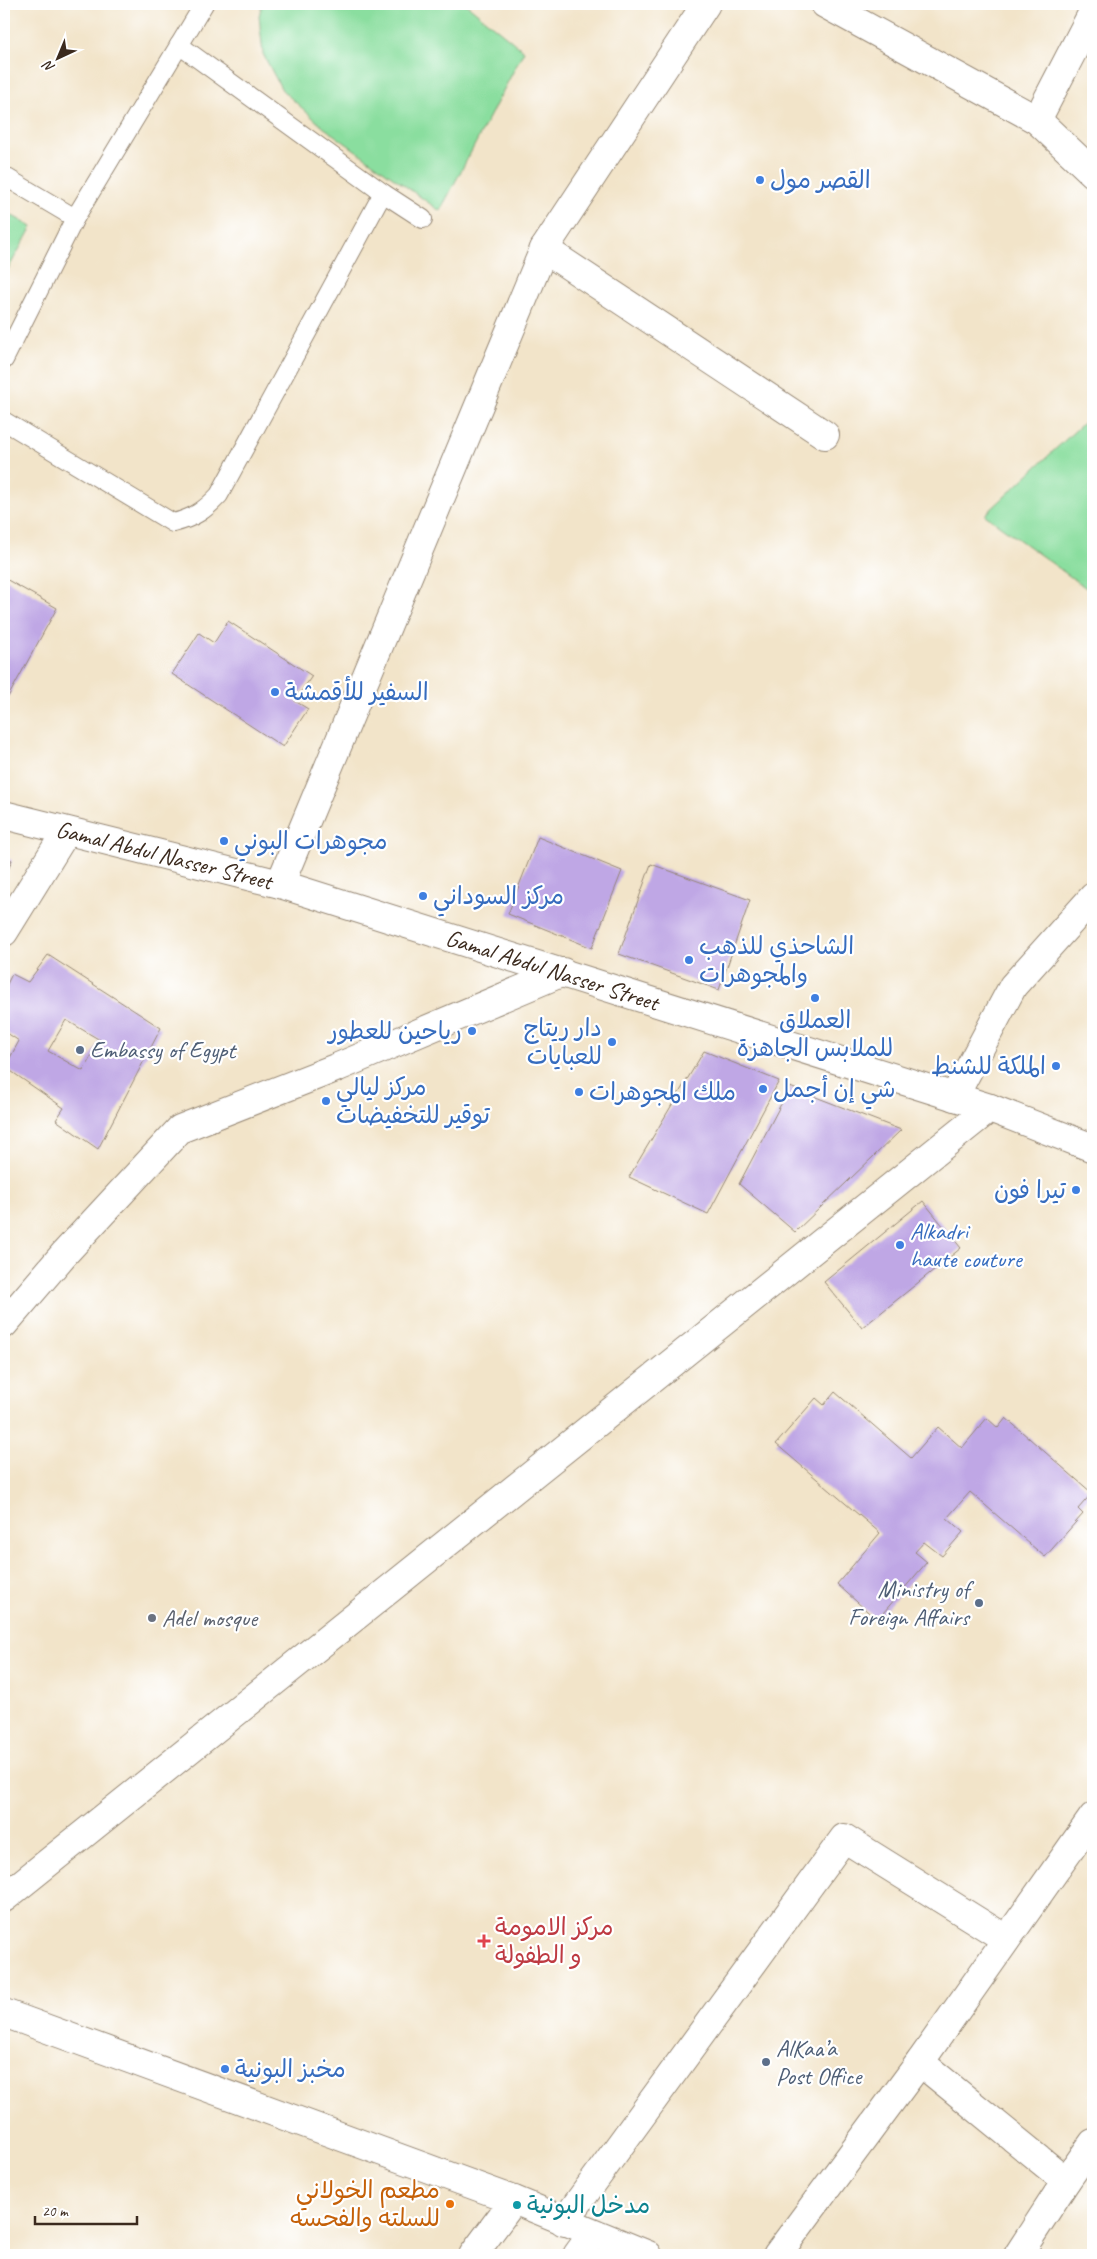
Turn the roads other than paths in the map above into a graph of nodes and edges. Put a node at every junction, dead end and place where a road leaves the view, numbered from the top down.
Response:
1 (204, 4) edge
2 (706, 4) edge
3 (825, 4) edge
4 (1093, 12) edge
5 (179, 45) junction
6 (1037, 120) junction
7 (1093, 173) edge
8 (4, 176) edge
9 (383, 194) junction
10 (76, 218) junction
11 (423, 219) dead end
12 (544, 249) junction
13 (4, 360) edge
14 (5, 426) edge
15 (825, 435) dead end
16 (4, 815) edge
17 (66, 832) junction
18 (280, 884) junction
19 (1093, 897) edge
20 (4, 932) edge
21 (563, 972) junction
22 (954, 1097) junction
23 (990, 1108) junction
24 (1093, 1148) edge
25 (4, 1324) edge
26 (1093, 1817) edge
27 (4, 1898) edge
28 (1006, 1939) junction
29 (4, 2013) edge
30 (920, 2062) junction
31 (1093, 2144) edge
32 (1066, 2181) junction
33 (514, 2200) junction
34 (564, 2222) junction
35 (593, 2233) junction
36 (473, 2255) edge
37 (577, 2255) edge
38 (648, 2255) edge
39 (777, 2255) edge
40 (1018, 2255) edge

1 - 5 lane
2 - 12 street
3 - 6 street
4 - 6 street
5 - 9 lane
5 - 10 lane
6 - 7 street
8 - 10 lane
9 - 11 lane
9 - 14 lane
10 - 13 lane
12 - 15 street
12 - 18 street
16 - 17 street, Gamal Abdul Nasser Street
17 - 18 street, Gamal Abdul Nasser Street
17 - 20 street
18 - 21 street, Gamal Abdul Nasser Street
19 - 22 street
21 - 22 street, Gamal Abdul Nasser Street
21 - 25 street
22 - 23 street, Gamal Abdul Nasser Street
23 - 24 street, Gamal Abdul Nasser Street
23 - 27 street
26 - 28 street
28 - 30 street
28 - 34 street
29 - 33 street
30 - 32 street
30 - 39 street
31 - 32 street
32 - 40 street
33 - 34 street
33 - 36 street
34 - 35 street
35 - 37 street
35 - 38 street

